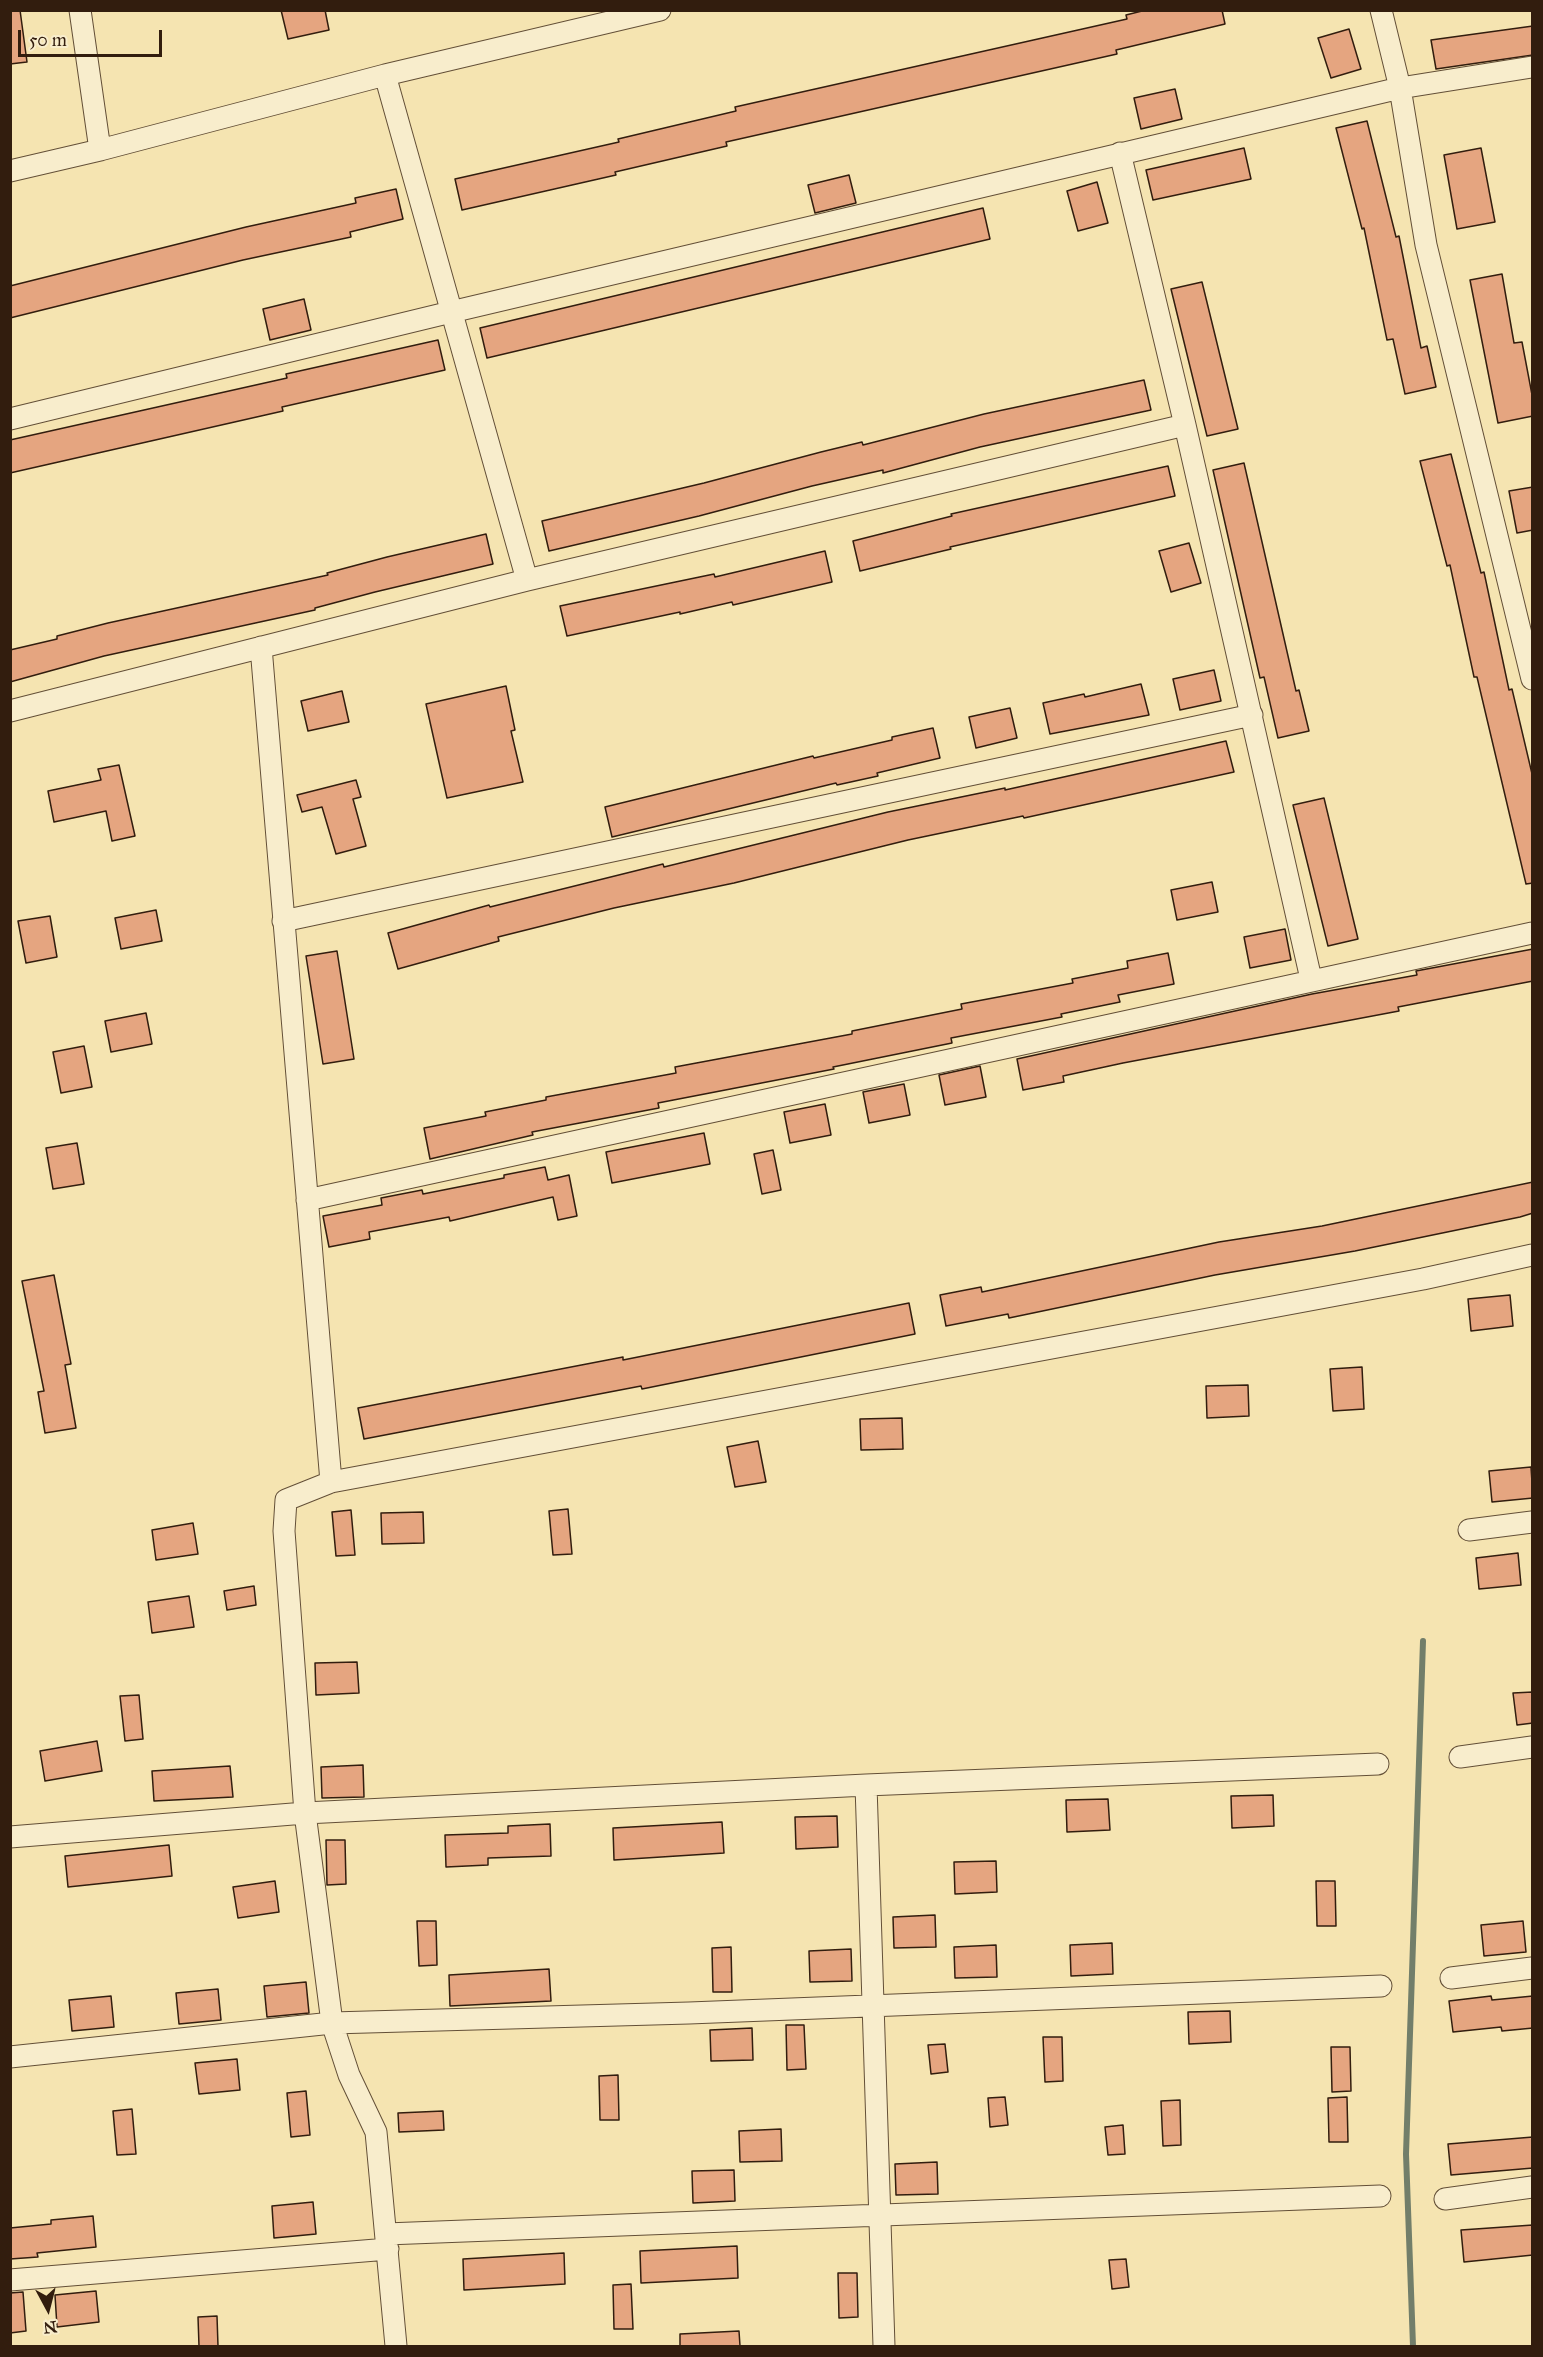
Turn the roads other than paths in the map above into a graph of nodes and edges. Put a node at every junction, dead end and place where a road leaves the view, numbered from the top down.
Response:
1 (80, 10) edge
2 (660, 10) edge
3 (1381, 10) edge
4 (1533, 67) edge
5 (385, 75) junction
6 (1400, 88) junction
7 (100, 150) junction
8 (1120, 153) junction
9 (10, 171) edge
10 (451, 312) junction
11 (10, 419) edge
12 (1185, 425) junction
13 (528, 580) junction
14 (261, 647) junction
15 (1533, 679) edge
16 (10, 711) edge
17 (1252, 715) junction
18 (283, 921) junction
19 (1533, 933) edge
20 (1311, 979) junction
21 (308, 1200) junction
22 (1533, 1255) edge
23 (331, 1482) junction
24 (1533, 1522) edge
25 (1469, 1530) dead end
26 (1533, 1748) edge
27 (1460, 1756) dead end
28 (1378, 1764) dead end
29 (866, 1785) junction
30 (305, 1813) junction
31 (10, 1837) edge
32 (1533, 1968) edge
33 (1451, 1978) dead end
34 (1381, 1986) dead end
35 (874, 2004) junction
36 (332, 2023) junction
37 (10, 2057) edge
38 (1533, 2187) edge
39 (1380, 2196) dead end
40 (1445, 2199) dead end
41 (878, 2216) junction
42 (387, 2242) junction
43 (10, 2280) edge
44 (396, 2346) edge
45 (884, 2346) edge

1 - 7 street
2 - 5 street
3 - 6 street
4 - 6 street
5 - 7 street
5 - 10 street
6 - 8 street
6 - 15 street
7 - 9 street
8 - 10 street
8 - 12 street
10 - 11 street
10 - 13 street
12 - 13 street
12 - 17 street
13 - 14 street
14 - 16 street
14 - 18 street
17 - 18 street
17 - 20 street
18 - 21 street
19 - 20 street
20 - 21 street
21 - 23 street
22 - 23 street
23 - 30 street
24 - 25 street
26 - 27 street
28 - 29 street
29 - 30 street
29 - 35 street
30 - 31 street
30 - 36 street
32 - 33 street
34 - 35 street
35 - 36 street
35 - 41 street
36 - 37 street
36 - 42 street
38 - 40 street
39 - 41 street
41 - 42 street
41 - 45 street
42 - 43 street
42 - 44 street

